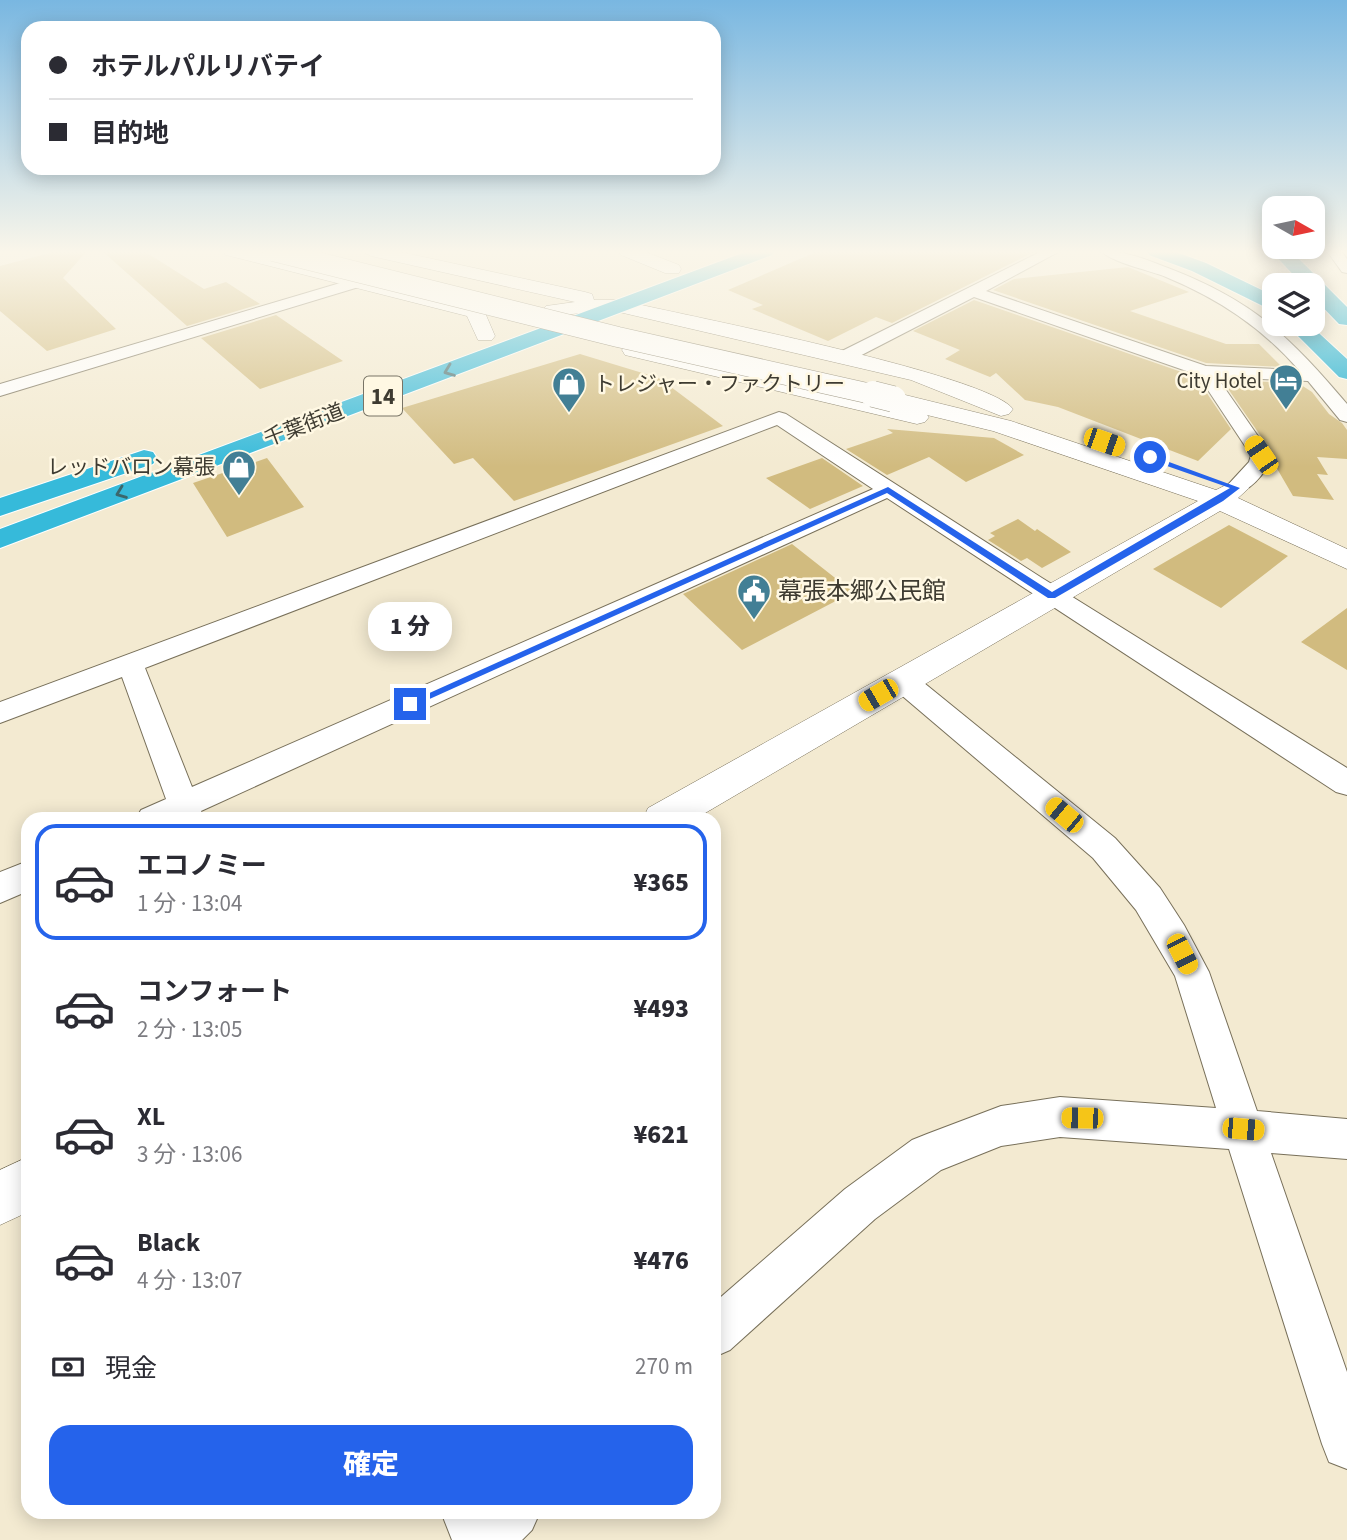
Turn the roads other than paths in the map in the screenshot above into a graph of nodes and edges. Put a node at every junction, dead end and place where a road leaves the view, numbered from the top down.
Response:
1 (224, 323) edge
2 (480, 323) edge
3 (545, 323) edge
4 (549, 323) edge
5 (561, 323) edge
6 (561, 323) edge
7 (626, 323) edge
8 (693, 323) edge
9 (911, 323) edge
10 (1062, 323) edge
11 (1258, 323) edge
12 (1325, 332) edge
13 (485, 336) junction
14 (1310, 336) edge
15 (1347, 356) edge
16 (844, 357) junction
17 (1205, 372) junction
18 (1347, 372) edge
19 (1313, 376) junction
20 (0, 390) edge
21 (898, 391) junction
22 (1347, 416) edge
23 (1001, 417) junction
24 (234, 426) dead end
25 (162, 452) dead end
26 (888, 490) junction
27 (1228, 494) junction
28 (0, 507) edge
29 (0, 539) edge
30 (1347, 540) edge
31 (1347, 560) edge
32 (1052, 596) junction
33 (131, 663) junction
34 (903, 681) junction
35 (0, 713) edge
36 (1347, 783) edge
37 (186, 812) edge
38 (674, 812) edge
39 (21, 878) edge
40 (0, 887) edge
41 (1243, 1129) junction
42 (1347, 1139) edge
43 (21, 1187) edge
44 (0, 1199) edge
45 (721, 1328) edge
46 (1347, 1444) edge
47 (470, 1519) edge
48 (506, 1519) edge
49 (480, 1540) edge

1 - 20 street
2 - 13 street
3 - 13 highway, 千葉街道 / 14
4 -> 29 highway, 千葉街道 / 14
5 - 21 street, bridge
6 - 23 street
7 - 21 street
8 - 16 street
9 - 16 street
10 - 17 street
11 - 19 street
12 - 15 highway
13 - 24 highway, 千葉街道 / 14
14 - 18 highway
16 - 23 street
17 - 19 street
17 - 27 street
19 - 22 street
21 - 23 street
23 - 27 street
25 - 28 highway
26 - 32 street
26 - 33 street
26 - 37 street
27 - 30 street
27 - 31 street
27 - 32 street
32 - 34 street
32 - 36 street
33 - 35 street
33 - 37 street
34 - 38 street
34 - 41 street
39 - 40 street
41 - 42 street
41 - 45 street
41 - 46 street
43 - 44 street
47 - 49 street
48 - 49 street

